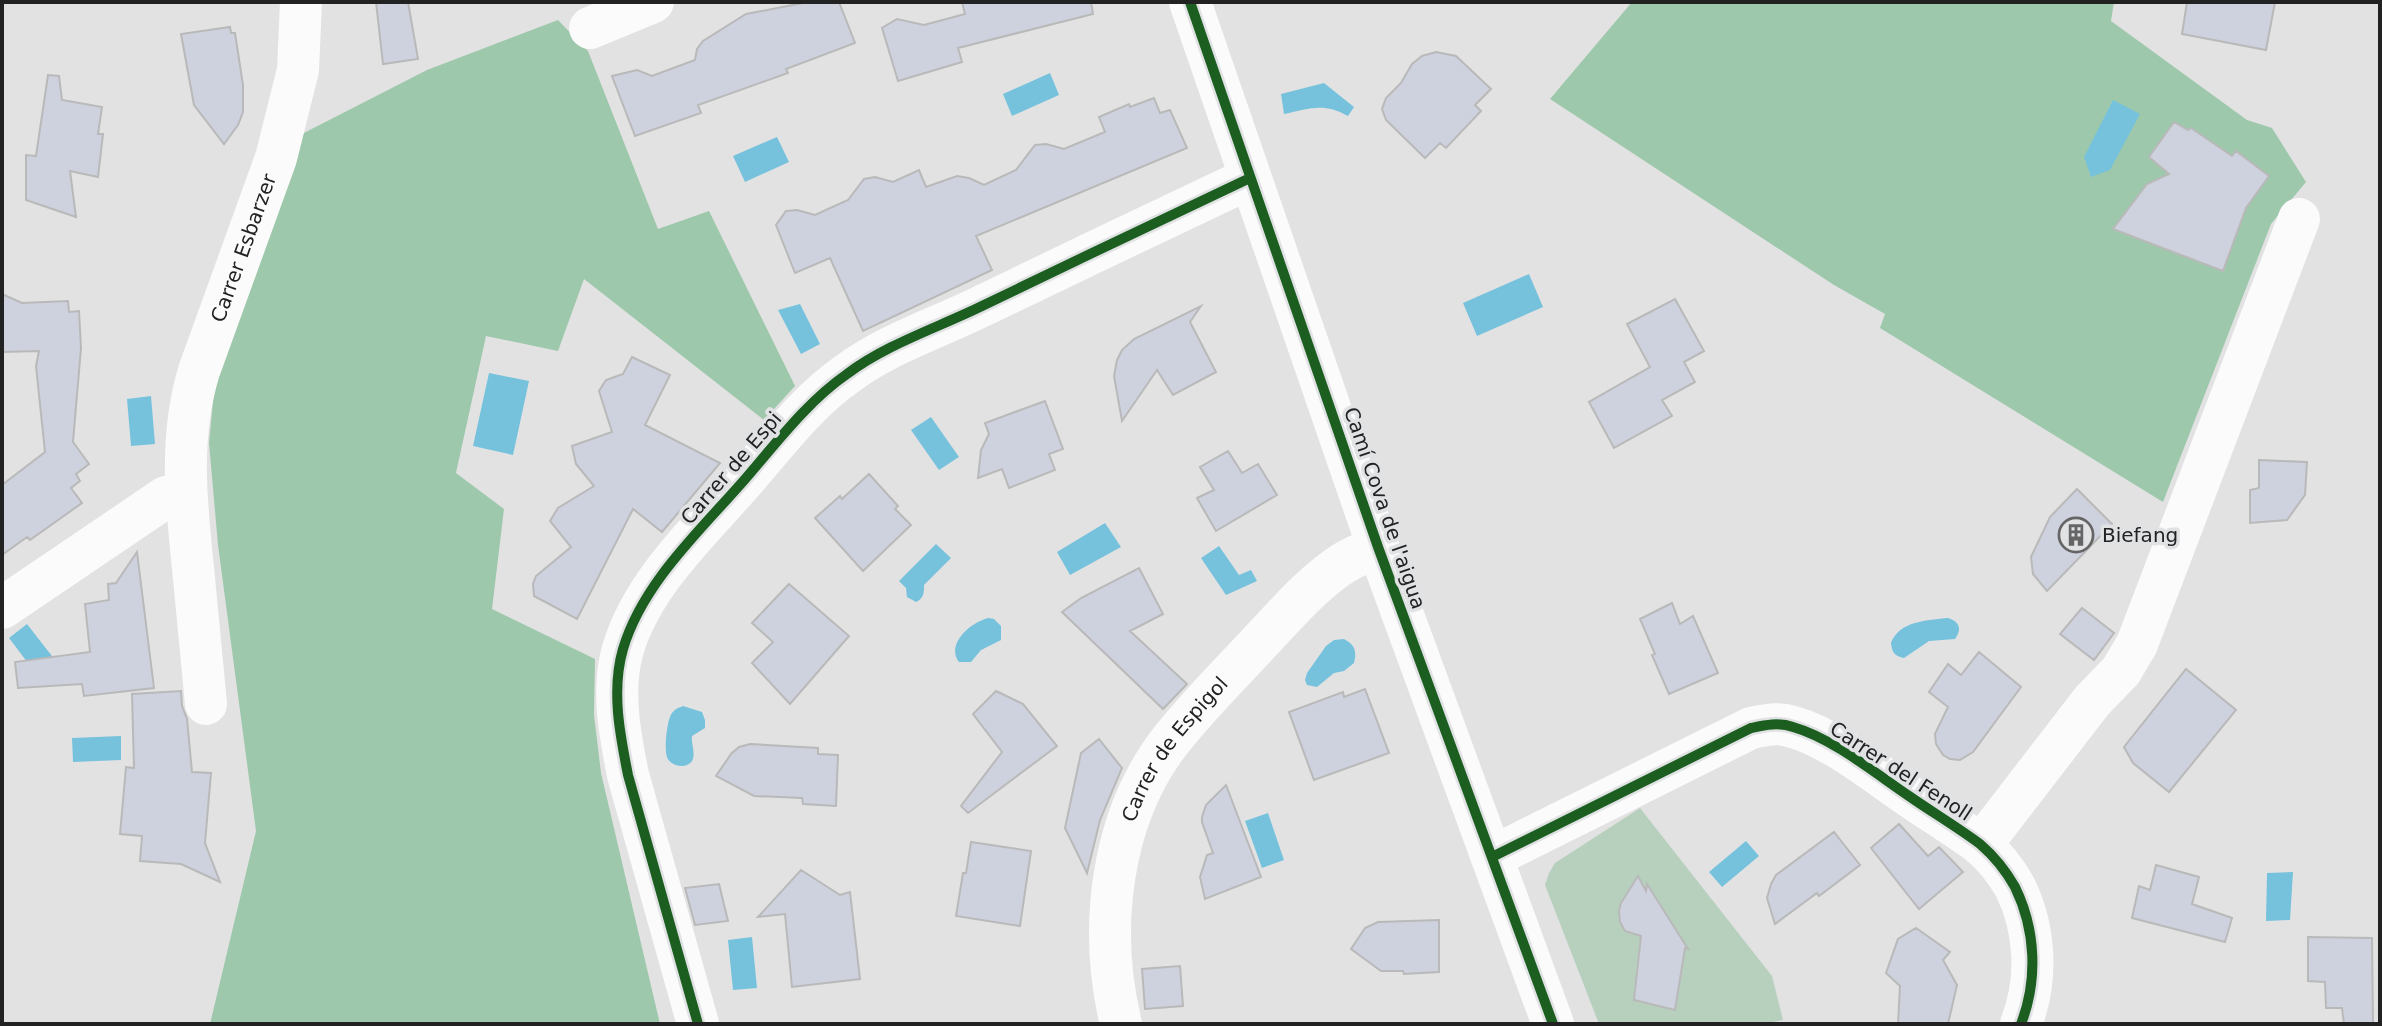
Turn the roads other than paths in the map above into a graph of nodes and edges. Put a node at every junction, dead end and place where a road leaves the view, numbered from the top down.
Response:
1 (301, 2) edge
2 (653, 2) edge
3 (1190, 2) edge
4 (590, 28) dead end
5 (1250, 178) junction
6 (2299, 219) dead end
7 (185, 493) junction
8 (1378, 547) junction
9 (2, 608) edge
10 (206, 704) dead end
11 (1981, 845) junction
12 (1492, 857) junction
13 (698, 1024) edge
14 (1121, 1024) edge
15 (1553, 1024) edge
16 (2021, 1024) edge

1 - 7 street, Carrer Esbarzer
2 - 4 street
3 - 5 street, Camí Cova de l'aigua
5 - 8 street, Camí Cova de l'aigua
5 - 13 street, Carrer de Espi
6 - 11 street
7 - 9 street
7 - 10 street, Carrer Esbarzer
8 - 12 street, Camí Cova de l'aigua
8 - 14 street, Carrer de Espigol
11 - 12 street, Carrer del Fenoll
11 - 16 street, Carrer del Fenoll
12 - 15 street, Camí Cova de l'aigua

